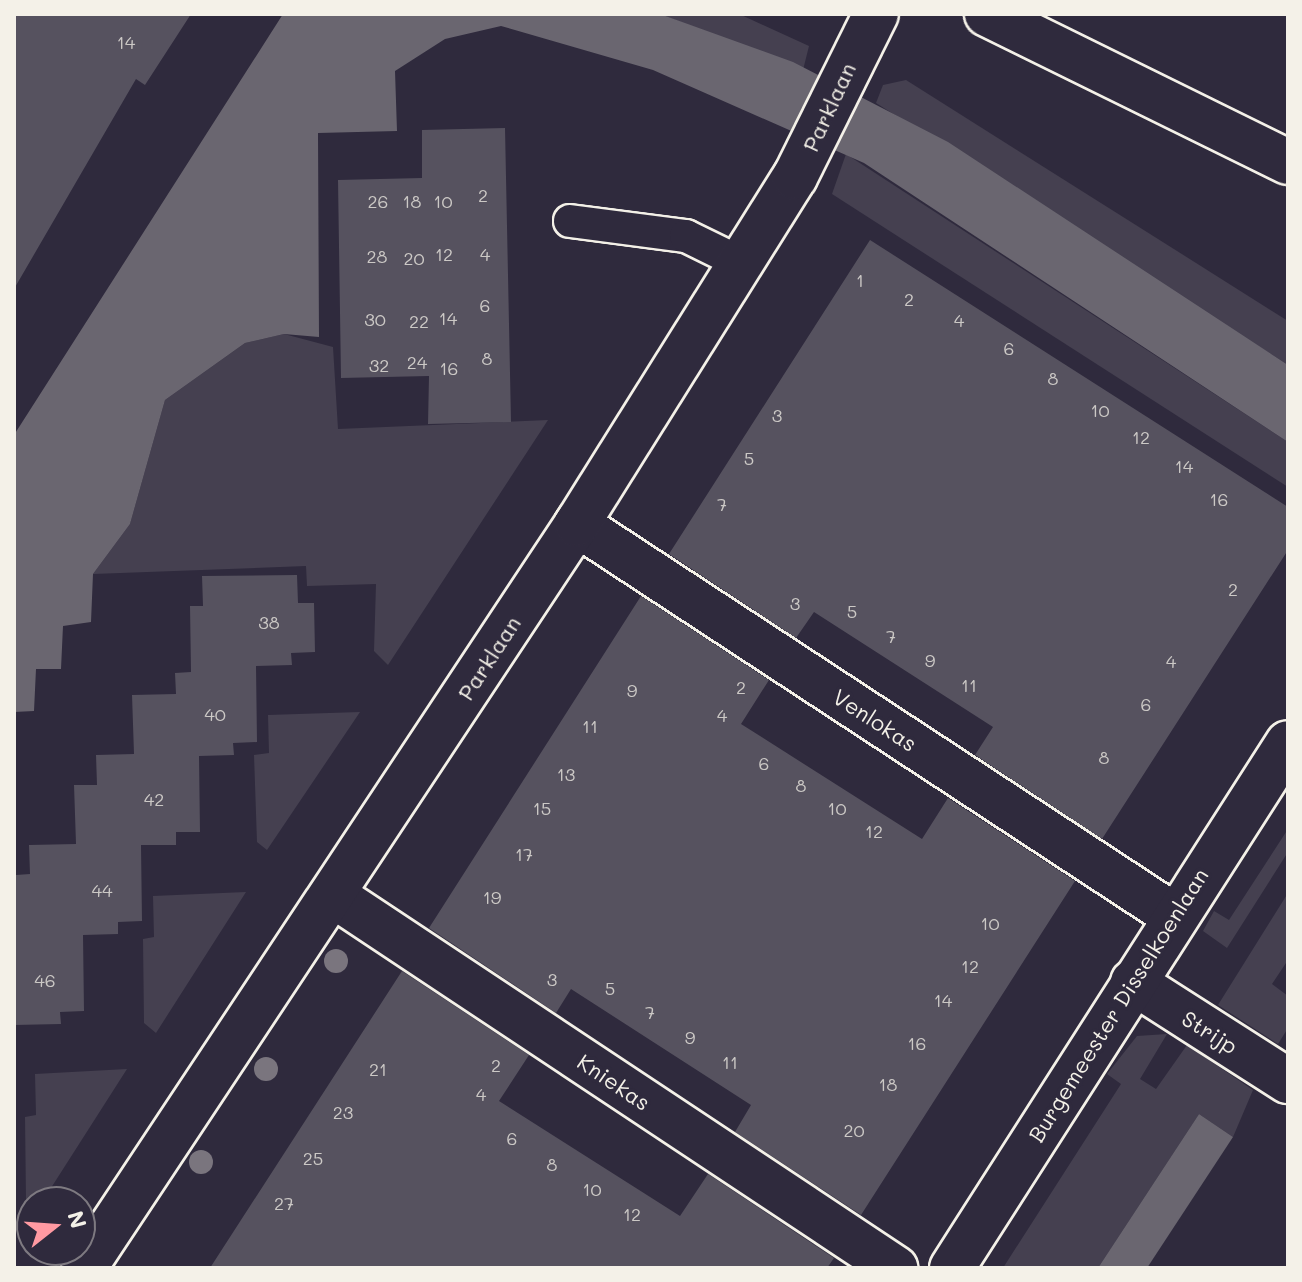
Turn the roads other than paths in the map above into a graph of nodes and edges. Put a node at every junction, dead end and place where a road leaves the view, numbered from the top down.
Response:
1 (987, 14) edge
2 (870, 23) edge
3 (1288, 162) edge
4 (570, 221) dead end
5 (741, 263) junction
6 (577, 524) junction
7 (1288, 743) edge
8 (333, 895) junction
9 (1173, 915) junction
10 (1133, 982) junction
11 (1288, 1081) edge
12 (84, 1268) edge
13 (895, 1268) edge
14 (952, 1268) edge

1 - 3 street
2 - 5 street, Parklaan
4 - 5 lane
5 - 6 street, Parklaan
6 - 8 street, Parklaan
6 - 9 street, Venlokas
7 - 9 street, Burgemeester Disselkoenlaan
8 - 12 street, Parklaan
8 - 13 street, Kniekas
9 - 10 street, Burgemeester Disselkoenlaan
10 - 11 street, Strijp
10 - 14 street, Burgemeester Disselkoenlaan

